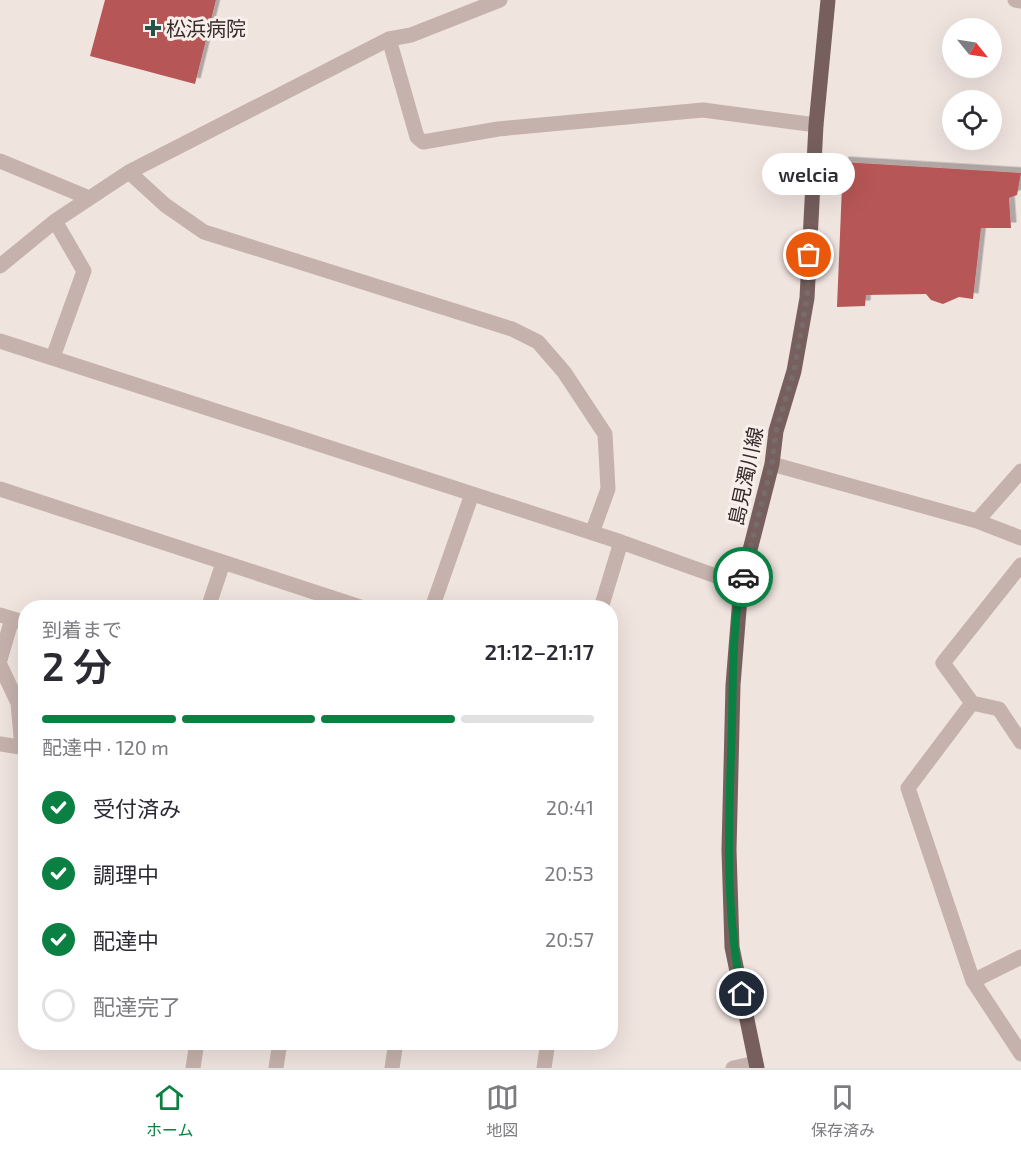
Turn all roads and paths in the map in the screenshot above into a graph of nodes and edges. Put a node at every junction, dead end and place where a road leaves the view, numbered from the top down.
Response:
1 (500, 0) edge
2 (828, 0) edge
3 (1016, 0) edge
4 (1021, 1) edge
5 (389, 39) junction
6 (816, 125) junction
7 (0, 161) edge
8 (129, 172) junction
9 (90, 198) junction
10 (55, 221) junction
11 (0, 266) edge
12 (0, 341) edge
13 (53, 357) junction
14 (772, 464) junction
15 (1021, 471) edge
16 (0, 489) edge
17 (472, 494) junction
18 (977, 521) junction
19 (592, 532) junction
20 (1021, 538) edge
21 (621, 542) junction
22 (223, 563) junction
23 (1021, 565) edge
24 (741, 585) junction
25 (210, 600) edge
26 (338, 600) edge
27 (439, 600) edge
28 (604, 600) edge
29 (12, 619) edge
30 (0, 660) edge
31 (0, 665) edge
32 (18, 703) edge
33 (972, 703) junction
34 (1021, 742) edge
35 (0, 744) edge
36 (18, 747) edge
37 (1021, 957) edge
38 (973, 981) junction
39 (196, 1050) edge
40 (279, 1050) edge
41 (395, 1050) edge
42 (547, 1050) edge
43 (1021, 1053) edge
44 (757, 1066) edge
45 (193, 1068) edge
46 (276, 1068) edge
47 (392, 1068) edge
48 (544, 1068) edge
49 (733, 1068) edge

1 - 5 street
2 - 6 main road, 島見濁川線
3 - 4 street
5 - 6 street
5 - 8 street
6 - 14 main road, 島見濁川線
7 - 9 street
8 - 9 street
8 - 19 street
9 - 10 street
10 - 11 street
10 - 13 street
12 - 13 street
13 - 17 street
14 - 18 street
14 - 24 main road, 島見濁川線
15 - 18 street
16 - 22 street
17 - 19 street
17 - 27 street
18 - 20 street
19 - 21 street
21 - 24 street
21 - 28 street
22 - 25 street
22 - 26 street
23 - 33 street
24 - 44 main road, 島見濁川線
29 - 30 street
31 - 32 street
33 - 34 street
33 - 38 street
35 - 36 street
37 - 38 street
38 - 43 street
39 - 45 street
40 - 46 street
41 - 47 street
42 - 48 street
44 - 49 street

